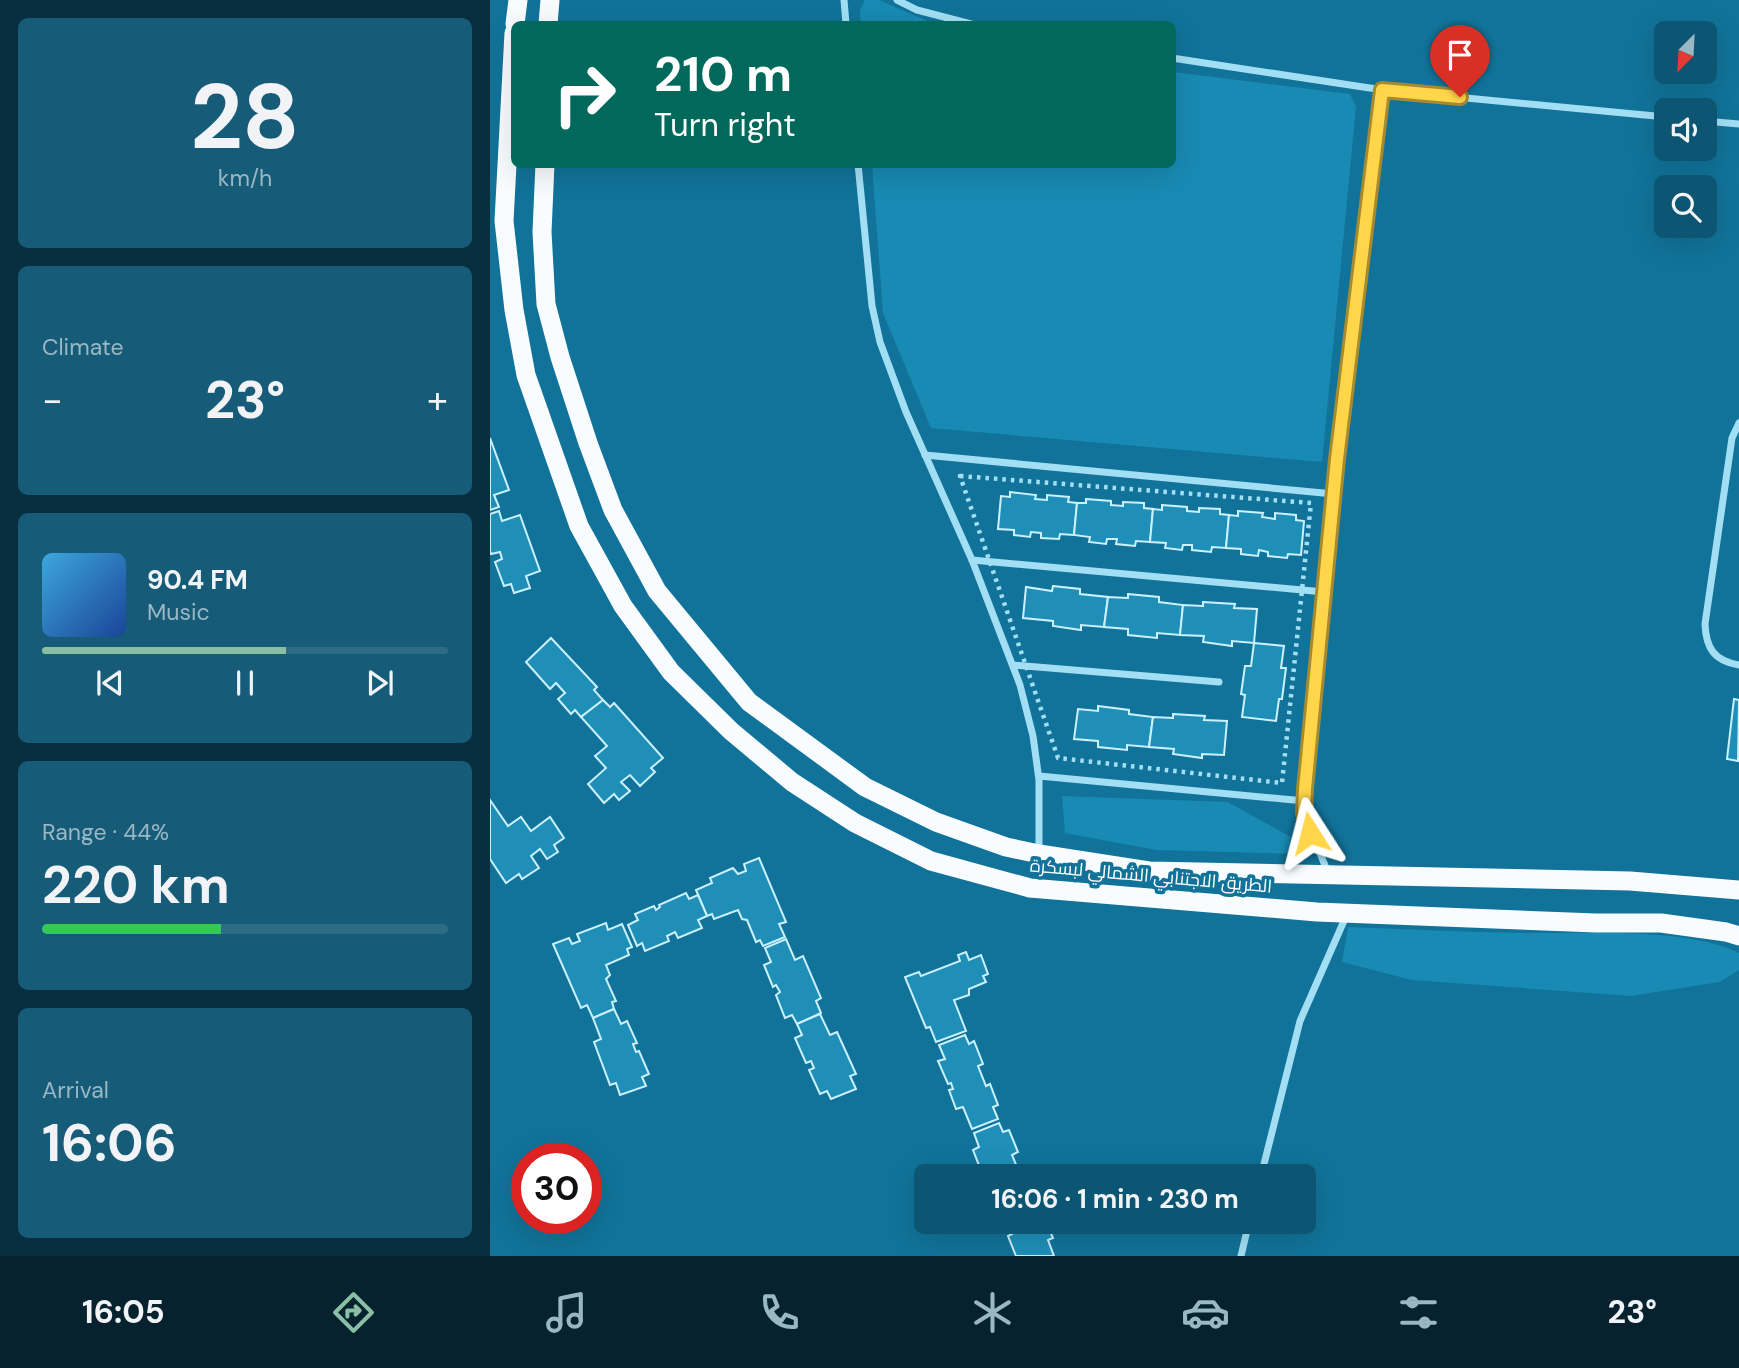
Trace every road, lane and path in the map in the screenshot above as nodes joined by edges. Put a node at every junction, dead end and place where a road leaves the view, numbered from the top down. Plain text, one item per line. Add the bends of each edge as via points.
1 (518, 0) edge
2 (550, 0) edge
3 (844, 0) edge
4 (897, 0) edge
5 (515, 21) edge
6 (548, 21) edge
7 (846, 21) edge
8 (959, 21) edge
9 (1176, 59) edge
10 (511, 89) edge
11 (1382, 90) junction
12 (1654, 116) edge
13 (1717, 122) edge
14 (1739, 124) edge
15 (545, 168) edge
16 (858, 168) edge
17 (1739, 423) edge
18 (925, 455) junction
19 (1334, 494) junction
20 (972, 560) junction
21 (990, 562) junction
22 (1302, 590) junction
23 (1324, 592) junction
24 (1013, 665) junction
25 (1739, 665) edge
26 (1026, 666) junction
27 (1219, 682) dead end
28 (1039, 776) junction
29 (1305, 801) junction
30 (1039, 854) junction
31 (1330, 877) junction
32 (1739, 890) edge
33 (1347, 913) junction
34 (1739, 936) edge
35 (1264, 1164) edge
36 (1246, 1234) edge
37 (1241, 1256) edge

1 - 5 highway
2 - 6 highway
3 - 7 street
4 - 8 street
9 - 11 street
10 - 33 highway, الطريق الاجتنابي الشمالي لبسكرة via 504,221 526,375 579,526 623,606 671,672 792,782 855,823 931,861 1030,888
11 - 12 street
11 - 19 street
13 - 14 street
15 - 30 highway, الطريق الاجتنابي الشمالي لبسكرة via 546,304 613,510 657,591 749,702 865,787 936,822
16 - 18 street via 872,306 880,342
17 - 25 street via 1732,438 1704,624 1705,641 1715,655
18 - 19 street
18 - 20 street
19 - 23 street
20 - 21 street
20 - 24 street
21 - 22 street
21 - 22 path via 960,476 1311,503
21 - 26 path
22 - 23 street
22 - 26 path via 1282,783 1058,758
23 - 29 street
24 - 26 street
24 - 28 street
26 - 27 street
28 - 29 street
28 - 30 street
29 - 31 street via 1310,833
30 - 31 highway, الطريق الاجتنابي الشمالي لبسكرة via 1149,871
31 - 32 highway, الطريق الاجتنابي الشمالي لبسكرة via 1630,881
33 - 34 highway, الطريق الاجتنابي الشمالي لبسكرة via 1661,923
33 - 35 street via 1300,1021
36 - 37 street

